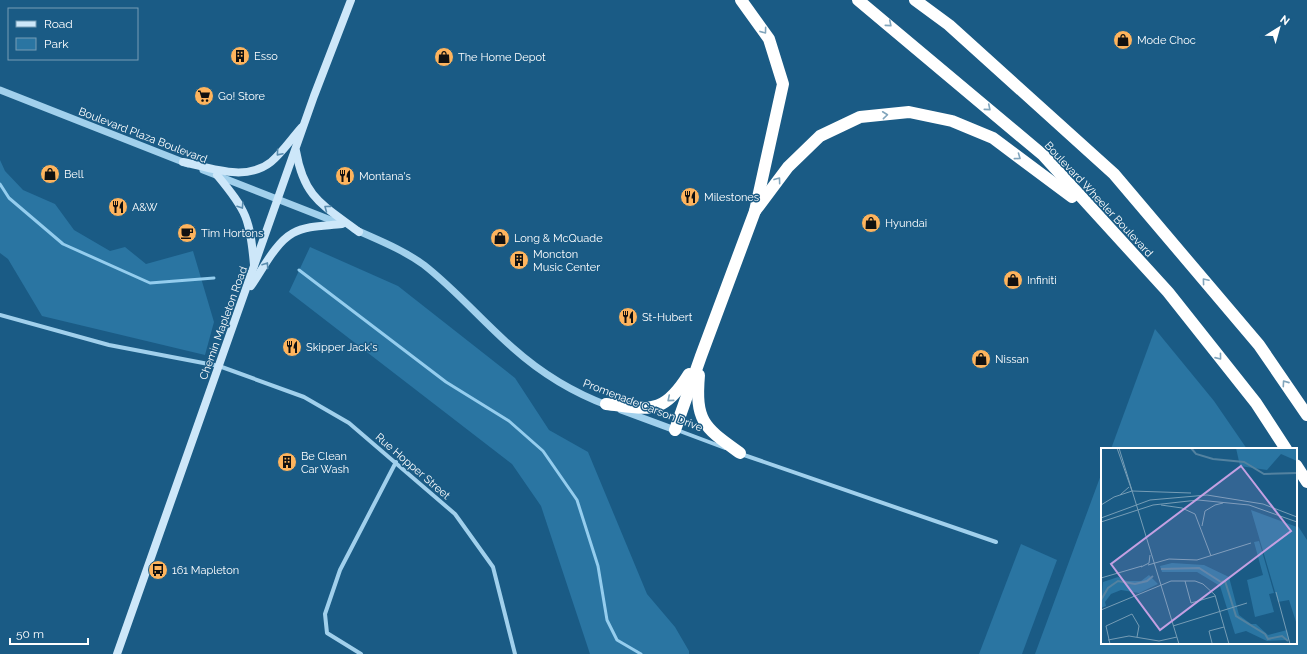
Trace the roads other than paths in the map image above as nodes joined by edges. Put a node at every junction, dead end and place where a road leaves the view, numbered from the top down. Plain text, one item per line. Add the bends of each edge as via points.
1 (351, 0) edge
2 (741, 0) edge
3 (858, 0) edge
4 (915, 0) edge
5 (930, 0) edge
6 (0, 90) edge
7 (305, 124) junction
8 (296, 150) junction
9 (183, 162) junction
10 (1114, 174) junction
11 (217, 175) junction
12 (279, 199) junction
13 (755, 211) junction
14 (342, 224) junction
15 (359, 232) junction
16 (254, 268) junction
17 (244, 297) junction
18 (0, 315) edge
19 (1201, 335) junction
20 (701, 356) junction
21 (219, 366) junction
22 (606, 404) junction
23 (1307, 415) edge
24 (675, 430) junction
25 (1285, 448) edge
26 (740, 453) junction
27 (396, 462) junction
28 (1297, 467) edge
29 (1307, 482) edge
30 (996, 542) dead end
31 (117, 654) edge
32 (361, 654) edge
33 (515, 654) edge

1 - 7 main road, Chemin Mapleton Road
2 -> 13 highway via 770,39 783,84
3 -> 19 highway, Boulevard Wheeler Boulevard via 1043,155 1168,292
4 - 10 highway, Boulevard Wheeler Boulevard via 950,25
5 - 10 highway via 1081,134
6 - 9 street, Boulevard Plaza Boulevard
7 - 8 main road, Chemin Mapleton Road
7 -> 9 main road via 272,161 260,169 227,172
8 - 12 main road, Chemin Mapleton Road
15 -> 8 main road via 308,191 300,172
9 - 11 street, Boulevard Plaza Boulevard
23 -> 10 highway, Boulevard Wheeler Boulevard via 1259,346
11 - 12 street, Boulevard Plaza Boulevard
11 -> 16 main road via 234,195 248,220
12 - 14 street, Promenade Carson Drive
12 - 16 main road, Chemin Mapleton Road
13 -> 19 highway via 788,167 820,136 860,118 909,112 952,121 992,138 1068,193
13 - 20 highway
14 - 15 street, Promenade Carson Drive
17 -> 14 main road via 281,243 293,233 308,228
15 - 22 street, Promenade Carson Drive via 399,249 424,266 538,369 572,389
16 - 17 main road, Chemin Mapleton Road
17 - 21 main road, Chemin Mapleton Road
18 - 21 street, Rue Hopper Street via 109,345
19 -> 25 highway, Boulevard Wheeler Boulevard via 1256,403
20 -> 22 highway via 679,391 669,401 656,408
20 - 24 highway
20 - 26 highway via 697,397 703,422 712,433
21 - 27 street, Rue Hopper Street via 304,397 349,423
21 - 31 main road, Chemin Mapleton Road
22 - 24 street, Promenade Carson Drive
24 - 26 street, Promenade Carson Drive
26 - 30 street, Promenade Carson Drive
27 - 32 street via 340,570 326,614 327,633
27 - 33 street, Rue Hopper Street via 455,514 493,567
28 - 29 highway

